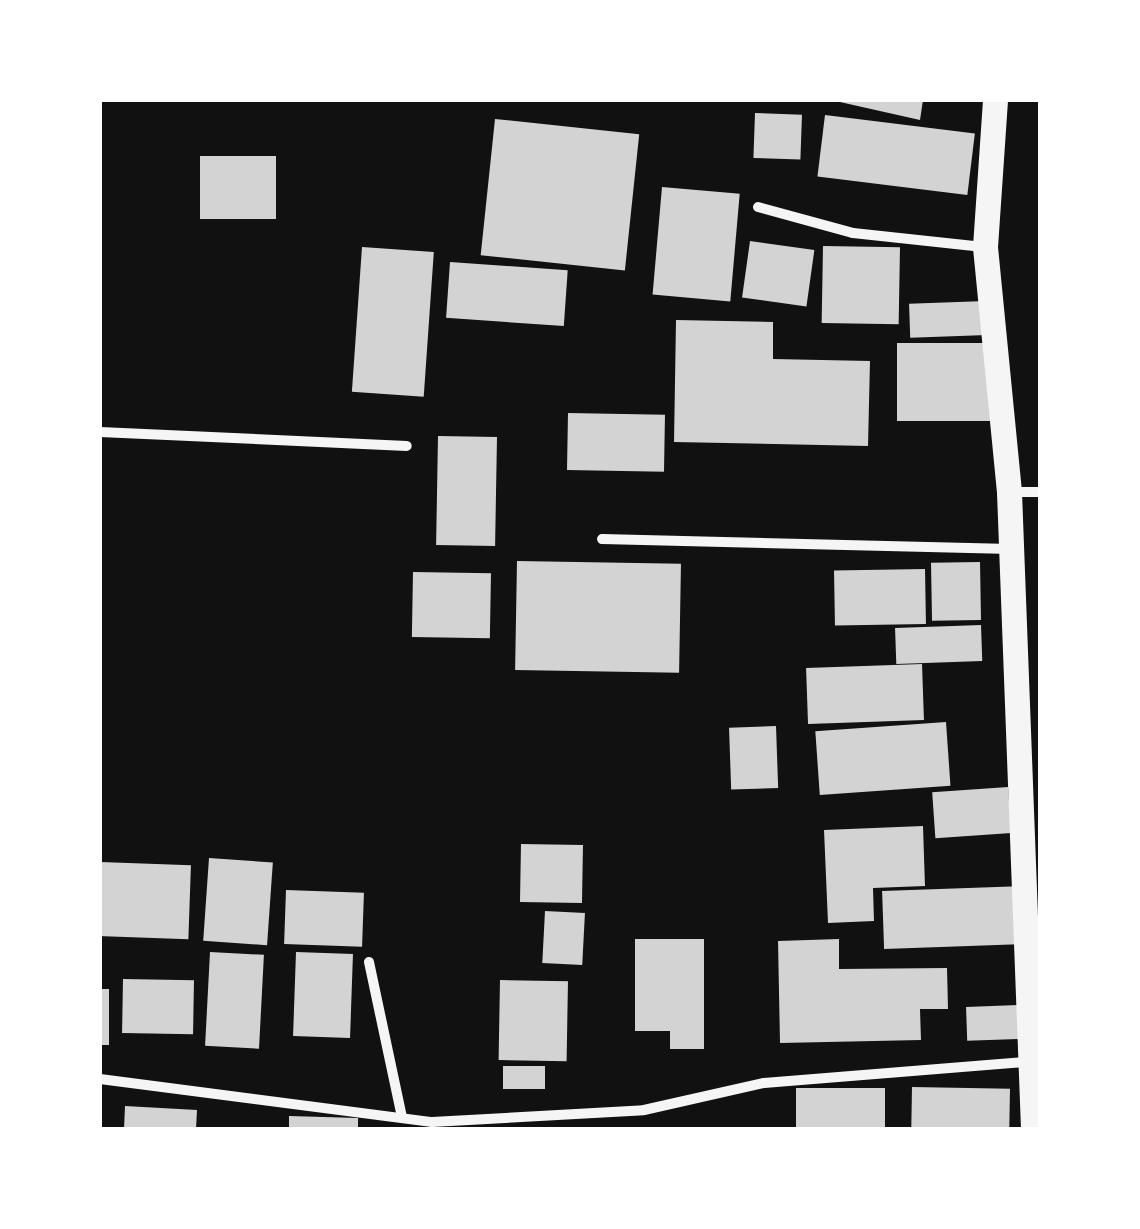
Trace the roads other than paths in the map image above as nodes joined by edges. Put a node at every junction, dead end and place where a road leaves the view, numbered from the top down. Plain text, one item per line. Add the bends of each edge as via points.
1 (995, 100) edge
2 (758, 207) dead end
3 (985, 248) junction
4 (100, 432) edge
5 (406, 446) dead end
6 (1009, 492) junction
7 (1040, 492) edge
8 (602, 538) dead end
9 (1012, 549) junction
10 (369, 962) dead end
11 (1036, 1022) edge
12 (1034, 1061) junction
13 (100, 1079) edge
14 (402, 1117) junction
15 (1033, 1129) edge

1 - 3 main road
2 - 3 street via 854,233
3 - 6 main road
4 - 5 street
6 - 7 street
6 - 9 main road
8 - 9 street
9 - 11 main road
10 - 14 street
11 - 12 main road
12 - 14 street via 764,1083 644,1110
12 - 15 main road
13 - 14 street

